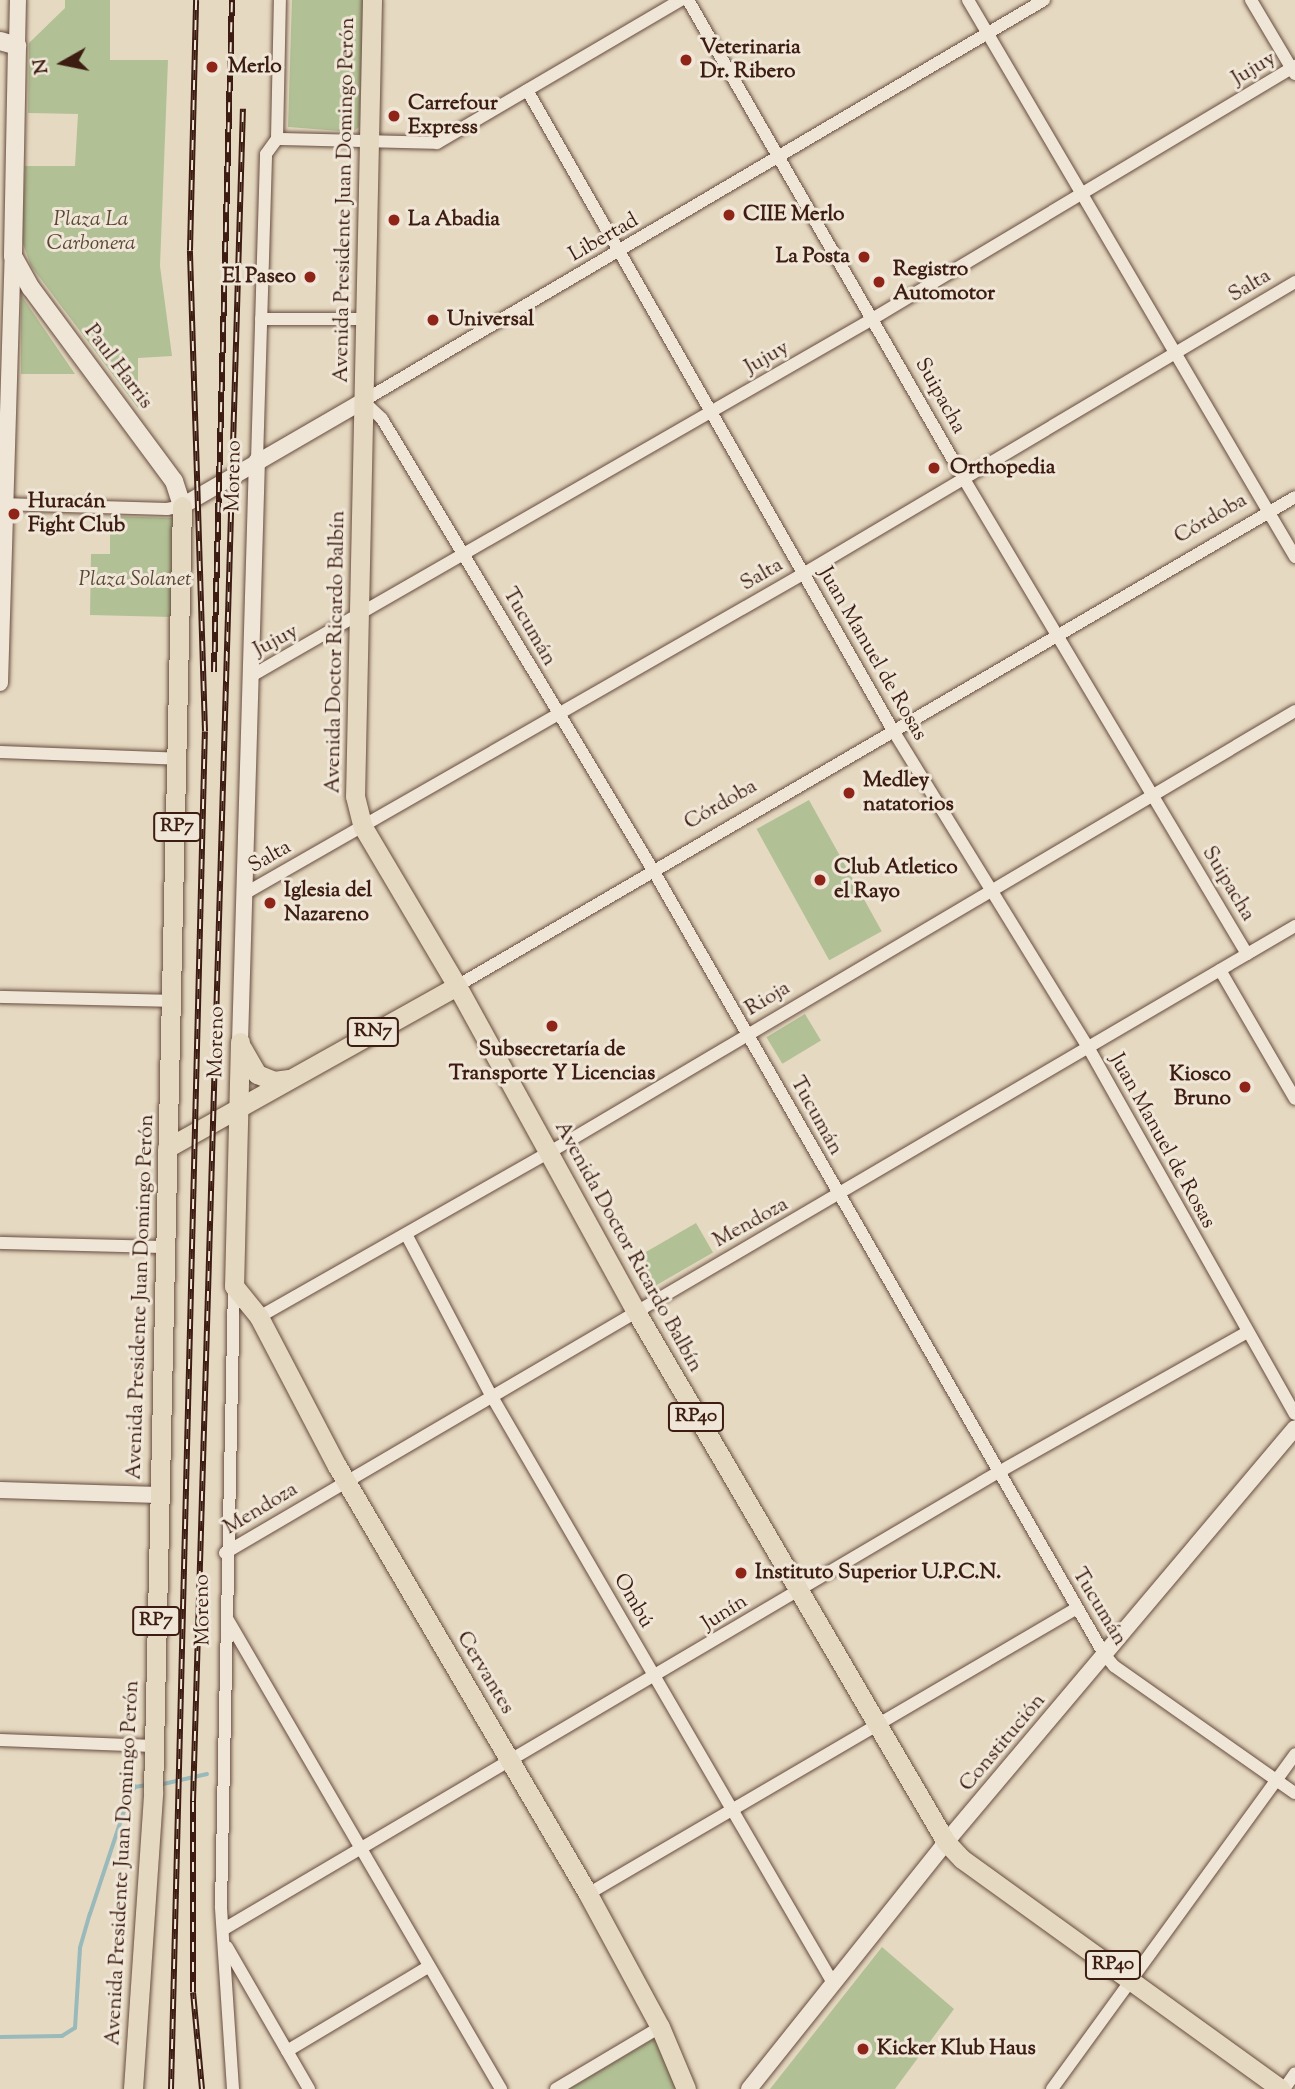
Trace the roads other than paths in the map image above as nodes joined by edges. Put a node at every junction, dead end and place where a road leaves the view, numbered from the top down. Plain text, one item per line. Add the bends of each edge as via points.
1 (18, 0) edge
2 (280, 0) edge
3 (372, 0) edge
4 (681, 0) edge
5 (688, 0) edge
6 (968, 0) edge
7 (1044, 0) edge
8 (1251, 0) edge
9 (988, 33) junction
10 (9, 44) edge
11 (1294, 70) edge
12 (527, 90) junction
13 (277, 139) junction
14 (369, 141) junction
15 (779, 159) junction
16 (1082, 193) junction
17 (620, 253) junction
18 (7, 256) edge
19 (1295, 282) edge
20 (874, 318) junction
21 (261, 319) junction
22 (364, 319) junction
23 (1176, 352) junction
24 (363, 401) junction
25 (713, 412) junction
26 (257, 460) junction
27 (964, 479) junction
28 (1295, 496) edge
29 (3, 504) edge
30 (182, 506) junction
31 (1269, 512) junction
32 (465, 555) junction
33 (1295, 557) edge
34 (803, 574) junction
35 (358, 618) junction
36 (1058, 634) junction
37 (253, 675) junction
38 (0, 683) edge
39 (1295, 711) edge
40 (558, 713) junction
41 (894, 732) junction
42 (0, 752) edge
43 (178, 759) junction
44 (1152, 794) junction
45 (363, 827) junction
46 (653, 870) junction
47 (991, 887) junction
48 (244, 894) junction
49 (1295, 926) edge
50 (1247, 954) junction
51 (1220, 970) junction
52 (457, 986) junction
53 (0, 997) edge
54 (172, 1001) junction
55 (747, 1033) junction
56 (240, 1042) junction
57 (1088, 1047) junction
58 (290, 1079) junction
59 (1295, 1099) edge
60 (239, 1108) junction
61 (167, 1148) junction
62 (550, 1152) junction
63 (839, 1196) junction
64 (406, 1234) junction
65 (0, 1243) edge
66 (166, 1247) junction
67 (234, 1286) junction
68 (635, 1310) junction
69 (259, 1317) junction
70 (1247, 1332) junction
71 (491, 1395) junction
72 (1295, 1414) edge
73 (1295, 1428) edge
74 (997, 1473) junction
75 (345, 1481) junction
76 (0, 1490) edge
77 (158, 1495) junction
78 (225, 1553) junction
79 (797, 1591) junction
80 (1077, 1608) junction
81 (228, 1620) junction
82 (1104, 1654) junction
83 (655, 1678) junction
84 (877, 1728) junction
85 (0, 1740) edge
86 (154, 1746) junction
87 (1295, 1754) edge
88 (511, 1761) junction
89 (1276, 1780) junction
90 (1295, 1793) edge
91 (733, 1812) junction
92 (946, 1842) junction
93 (361, 1849) junction
94 (588, 1894) junction
95 (224, 1929) junction
96 (227, 1946) junction
97 (428, 1967) junction
98 (1133, 1980) junction
99 (833, 1983) junction
100 (660, 2027) junction
101 (287, 2051) junction
102 (676, 2065) junction
103 (1295, 2073) edge
104 (133, 2089) edge
105 (233, 2089) edge
106 (309, 2089) edge
107 (501, 2089) edge
108 (556, 2089) edge
109 (686, 2089) edge
110 (698, 2089) edge
111 (749, 2089) edge
112 (1052, 2089) edge
113 (1282, 2089) edge

1 - 10 street
2 - 13 street, Moreno
3 - 14 main road, Avenida Presidente Juan Domingo Perón
4 - 12 street
5 - 15 street, Suipacha
6 - 9 street
7 - 9 street, Libertad
8 - 11 street
9 - 15 street, Libertad
9 - 16 street
10 - 18 main road
11 - 16 street, Jujuy
12 - 14 street via 437,144
12 - 17 street, Juan Manuel de Rosas
13 - 14 street
13 - 21 street, Moreno via 267,154
14 - 22 main road, Avenida Presidente Juan Domingo Perón
15 - 17 street, Libertad
15 - 20 street, Suipacha
16 - 20 street, Jujuy
16 - 23 street
17 - 24 street, Libertad
17 - 25 street, Juan Manuel de Rosas
18 - 29 street
18 - 30 main road, Paul Harris via 174,481
19 - 23 street, Salta
20 - 25 street, Jujuy
20 - 27 street, Suipacha
21 - 22 street
21 - 26 street, Moreno
22 - 24 main road, Avenida Presidente Juan Domingo Perón
23 - 27 street, Salta
23 - 31 street
24 - 26 street, Libertad
24 - 32 street, Tucumán via 382,419
24 - 35 main road, Avenida Doctor Ricardo Balbín
25 - 32 street, Jujuy
25 - 34 street, Juan Manuel de Rosas
26 - 30 street, Libertad
26 - 37 street, Moreno
27 - 34 street, Salta
27 - 36 street, Suipacha
28 - 31 street, Córdoba
29 - 30 street
29 - 38 street
30 - 43 main road, Avenida Presidente Juan Domingo Perón / RP7
31 - 33 street
31 - 36 street, Córdoba
32 - 35 street, Jujuy
32 - 40 street, Tucumán
34 - 40 street, Salta
34 - 41 street, Juan Manuel de Rosas
35 - 37 street, Jujuy
35 - 45 main road, Avenida Doctor Ricardo Balbín via 355,796
36 - 41 street, Córdoba
36 - 44 street, Suipacha
37 - 48 street, Moreno
39 - 44 street, Rioja
40 - 45 street, Salta
40 - 46 street, Tucumán
41 - 46 street, Córdoba
41 - 47 street, Juan Manuel de Rosas
42 - 43 street
43 - 54 main road, Avenida Presidente Juan Domingo Perón / RP7
44 - 47 street, Rioja
44 - 50 street, Suipacha
45 - 48 street, Salta
45 - 52 main road, Avenida Doctor Ricardo Balbín
46 - 52 street, Córdoba
46 - 55 street, Tucumán
47 - 55 street, Rioja
47 - 57 street, Juan Manuel de Rosas
48 - 56 street, Moreno
49 - 50 street, Mendoza
50 - 51 street, Mendoza
51 - 57 street, Mendoza
51 - 59 street
52 - 58 main road, Córdoba / RN7
52 - 62 main road, Avenida Doctor Ricardo Balbín / RP40
53 - 54 street
54 - 61 main road, Avenida Presidente Juan Domingo Perón / RP7
55 - 62 street, Rioja
55 - 63 street, Tucumán
56 - 58 main road via 257,1074 274,1081
56 - 60 main road, Moreno
57 - 63 street, Mendoza
57 - 70 street, Juan Manuel de Rosas
58 - 60 main road, Córdoba / RN7
60 - 61 main road, Córdoba / RN7
60 - 67 main road, Moreno
61 - 66 main road, Avenida Presidente Juan Domingo Perón / RP7
62 - 64 street, Rioja
62 - 68 main road, Avenida Doctor Ricardo Balbín / RP40
63 - 68 street, Mendoza
63 - 74 street, Tucumán
64 - 69 street, Rioja
64 - 71 street, Ombú
65 - 66 street
66 - 77 main road, Avenida Presidente Juan Domingo Perón / RP7
67 - 69 main road, Cervantes
67 - 78 street, Moreno
68 - 71 street, Mendoza
68 - 79 main road, Avenida Doctor Ricardo Balbín / RP40
69 - 75 main road, Cervantes
70 - 72 street, Juan Manuel de Rosas
70 - 74 street, Junín
71 - 75 street, Mendoza
71 - 83 street, Ombú
73 - 82 street, Constitución
74 - 79 street, Junín
74 - 80 street, Tucumán
75 - 78 street, Mendoza
75 - 88 main road, Cervantes
76 - 77 street
77 - 86 main road, Avenida Presidente Juan Domingo Perón / RP7
78 - 81 street, Moreno
79 - 83 street, Junín
79 - 84 main road, Avenida Doctor Ricardo Balbín / RP40
80 - 82 street, Tucumán
80 - 84 street
81 - 93 street
81 - 95 street, Moreno
82 - 89 street, Tucumán via 1114,1666
82 - 92 street, Constitución
83 - 88 street, Junín
83 - 91 street, Ombú
84 - 91 street
84 - 92 main road, Avenida Doctor Ricardo Balbín / RP40
85 - 86 street
86 - 104 main road, Avenida Presidente Juan Domingo Perón / RP7
87 - 89 street
88 - 93 street, Junín
88 - 94 main road, Cervantes
89 - 90 street, Tucumán
89 - 98 street
91 - 94 street
91 - 99 street, Ombú
92 - 98 main road, Avenida Doctor Ricardo Balbín / RP40 via 962,1859
92 - 99 street, Constitución
93 - 95 street, Junín
93 - 97 street
94 - 100 main road, Cervantes
95 - 96 street, Moreno
96 - 101 street
96 - 105 street, Moreno
97 - 101 street
97 - 107 street
98 - 112 street
98 - 113 main road, Avenida Doctor Ricardo Balbín / RP40
99 - 111 street, Constitución
100 - 102 main road, Cervantes
100 - 108 street
101 - 106 street
102 - 109 main road, Cervantes
102 - 110 main road
103 - 113 street

